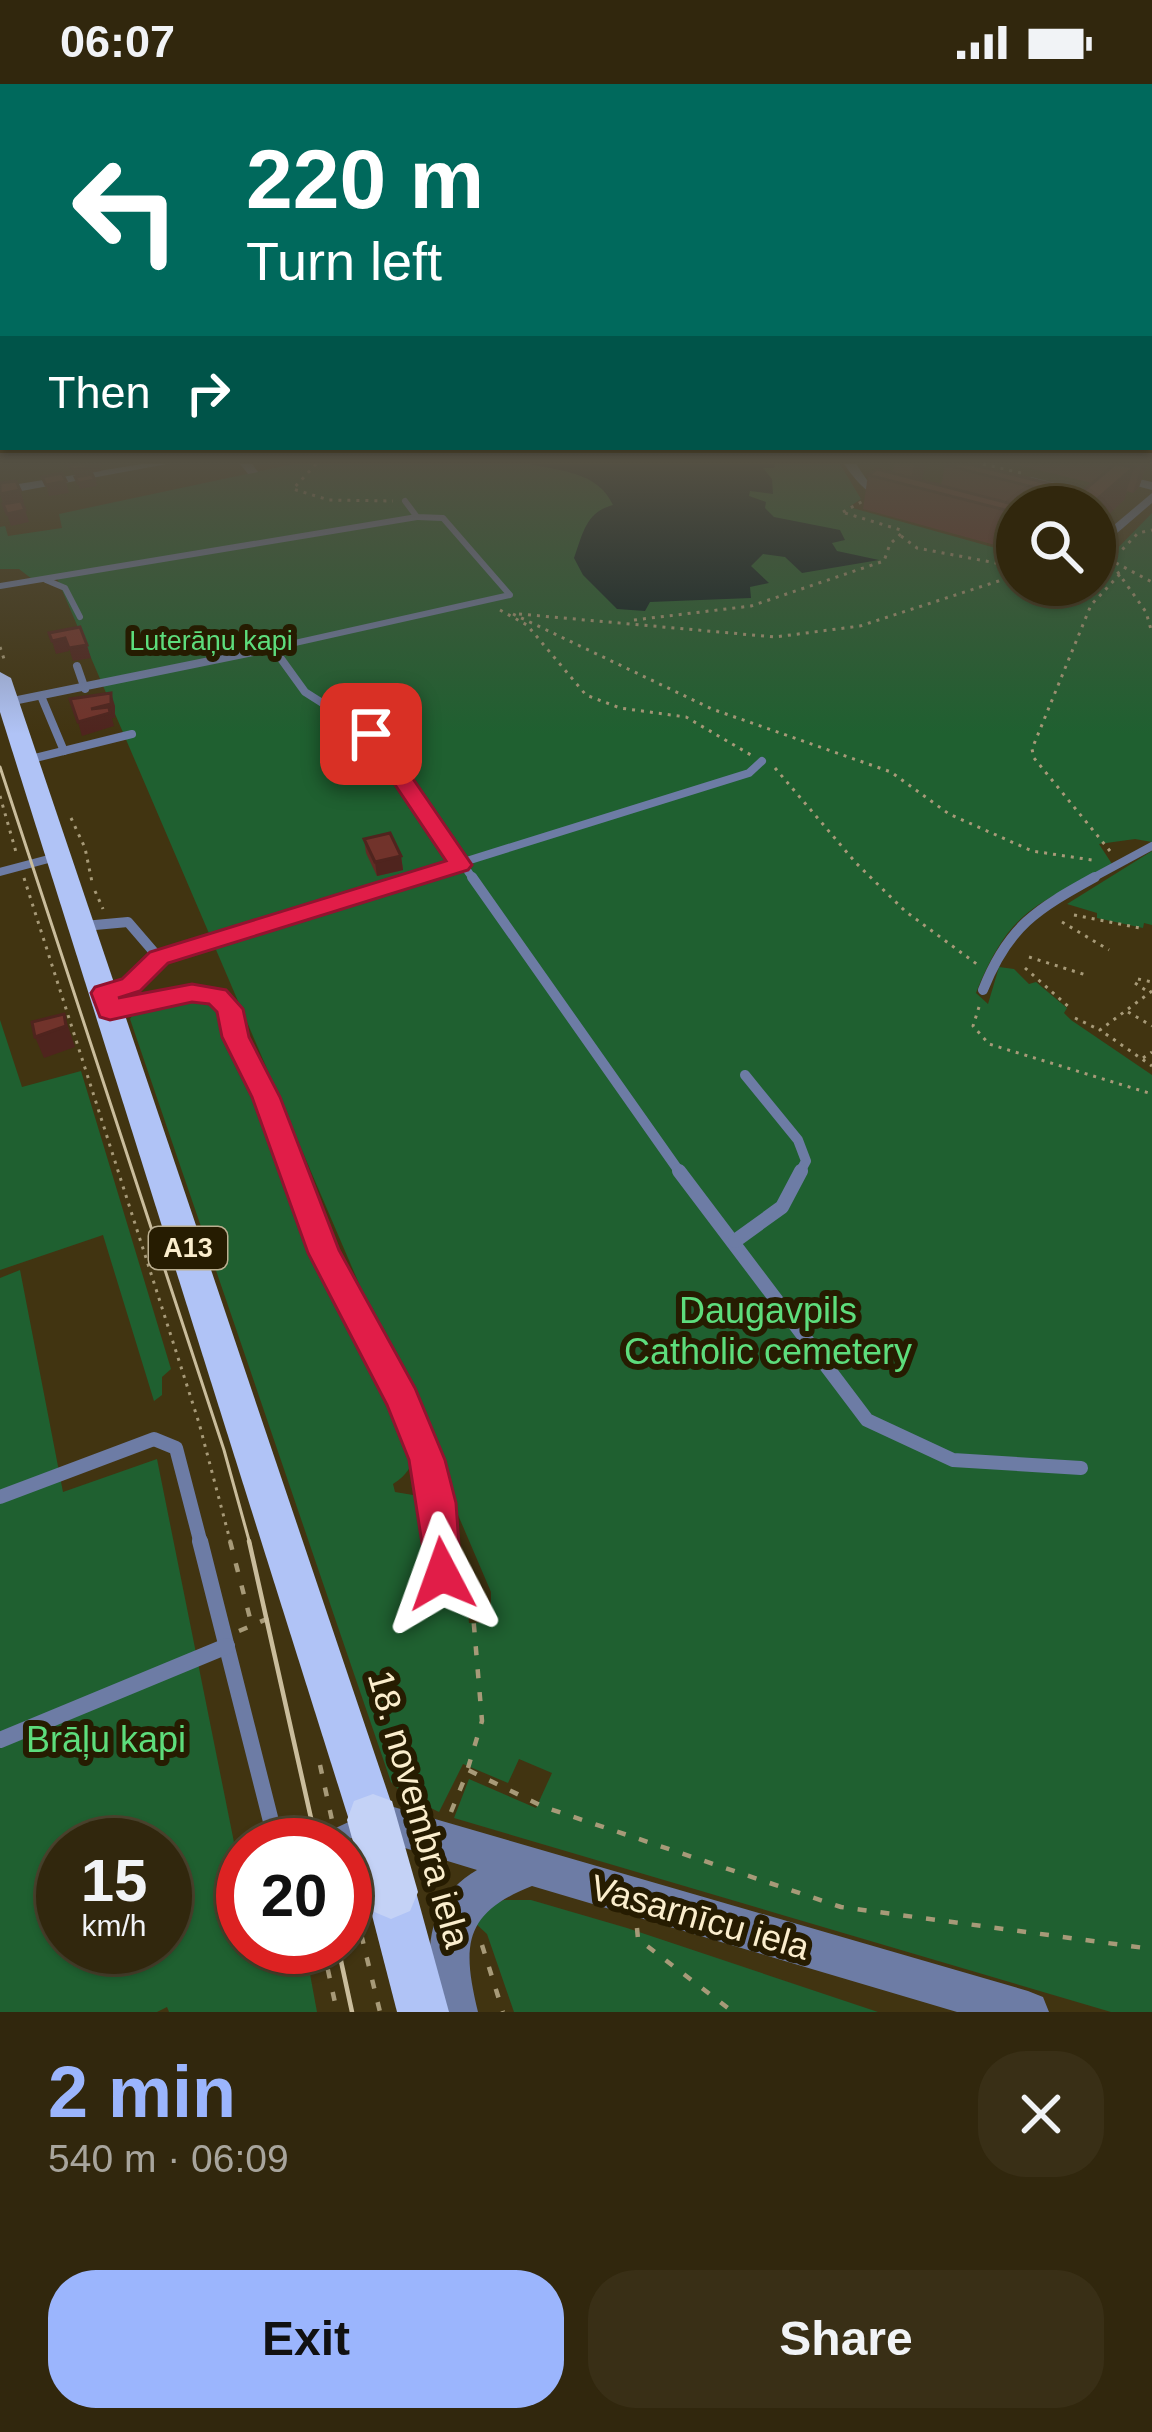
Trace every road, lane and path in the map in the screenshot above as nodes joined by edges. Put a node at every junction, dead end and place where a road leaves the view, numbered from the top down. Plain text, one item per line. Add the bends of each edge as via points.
1 (194, 554) edge
2 (474, 554) edge
3 (888, 554) edge
4 (948, 554) edge
5 (996, 563) edge
6 (1116, 563) edge
7 (1116, 566) edge
8 (1121, 573) junction
9 (1116, 577) edge
10 (43, 579) junction
11 (996, 582) edge
12 (1152, 582) edge
13 (0, 586) edge
14 (1094, 606) edge
15 (80, 616) dead end
16 (632, 621) junction
17 (1152, 633) edge
18 (263, 648) junction
19 (77, 666) dead end
20 (85, 689) junction
21 (16, 692) edge
22 (132, 734) dead end
23 (64, 751) junction
24 (27, 760) junction
25 (762, 761) dead end
26 (0, 796) edge
27 (1152, 846) edge
28 (59, 856) junction
29 (1121, 864) junction
30 (460, 865) junction
31 (20, 867) junction
32 (0, 872) edge
33 (44, 902) dead end
34 (33, 905) junction
35 (1075, 915) dead end
36 (1062, 922) dead end
37 (82, 926) junction
38 (1140, 928) dead end
39 (1109, 950) dead end
40 (1030, 957) dead end
41 (159, 958) junction
42 (1025, 968) dead end
43 (1086, 975) dead end
44 (1152, 982) edge
45 (983, 990) joint
46 (1150, 995) edge
47 (107, 1002) junction
48 (1069, 1007) dead end
49 (1126, 1011) junction
50 (1076, 1018) dead end
51 (1152, 1026) edge
52 (1100, 1030) junction
53 (1152, 1052) edge
54 (1141, 1059) junction
55 (1152, 1066) edge
56 (745, 1075) dead end
57 (1152, 1094) edge
58 (736, 1241) junction
59 (1081, 1468) dead end
60 (0, 1497) edge
61 (475, 1595) joint
62 (282, 1613) dead end
63 (227, 1646) junction
64 (0, 1740) edge
65 (468, 1770) junction
66 (270, 1818) edge
67 (448, 1819) dead end
68 (373, 1820) junction
69 (372, 1832) edge
70 (530, 1868) junction
71 (372, 1890) edge
72 (635, 1898) junction
73 (372, 1924) edge
74 (479, 1940) dead end
75 (1152, 1949) edge
76 (329, 1974) edge
77 (338, 2012) edge
78 (380, 2012) edge
79 (423, 2012) edge
80 (457, 2012) edge
81 (503, 2012) edge
82 (733, 2012) edge
83 (1028, 2012) edge

1 - 10 lane
2 - 18 lane via 510,595
3 - 16 path via 854,575 751,606
4 - 5 path
6 - 12 path
7 - 8 path
8 - 9 path
8 - 17 path
10 - 13 lane
10 - 15 lane via 65,588
11 - 16 path via 860,626 775,637
14 - 29 path via 1032,749
16 - 29 path via 513,614 712,709 891,772 949,814 1032,851
18 - 20 lane
18 - 30 lane via 279,656 303,692 371,734
19 - 20 lane
20 - 21 lane
21 - 23 lane
21 - 24 main road, 18. novembra iela / A13
22 - 23 lane
23 - 24 lane
24 - 28 main road, 18. novembra iela / A13
25 - 30 lane via 749,772
26 - 31 path
27 - 29 lane
28 - 31 lane
28 - 37 main road, 18. novembra iela / A13
29 - 45 lane via 1021,922
30 - 41 lane
30 - 58 lane
31 - 32 lane
31 - 34 path
33 - 34 path
34 - 62 path via 200,1423 252,1626
35 - 38 path
36 - 39 path
37 - 41 lane via 128,922
37 - 47 main road, 18. novembra iela / A13
40 - 43 path
41 - 47 lane
42 - 48 path
44 - 46 path via 1137,981
45 - 57 path via 974,1026 988,1044
46 - 49 path
47 - 61 lane via 192,993 217,997 230,1009 324,1253 427,1460 442,1574
47 - 68 main road, 18. novembra iela / A13
49 - 51 path
49 - 52 path
50 - 52 path
52 - 54 path
53 - 54 path
54 - 55 path
56 - 58 lane via 806,1160 782,1207
58 - 59 lane via 867,1420 953,1460
60 - 63 lane via 154,1439 176,1448
61 - 65 path via 470,1651 482,1722
63 - 64 lane
63 - 66 lane
65 - 67 path
65 - 75 path via 544,1808 842,1907
68 - 69 highway, 18. novembra iela / A13
68 - 70 street, Vasarnīcu iela
70 - 72 street, Vasarnīcu iela
70 - 80 street via 491,1880 454,1916 447,1976
71 - 79 main road, 18. novembra iela / A13
72 - 82 path via 638,1939
72 - 83 street, Vasarnīcu iela
73 - 78 path
74 - 81 path
76 - 77 path

